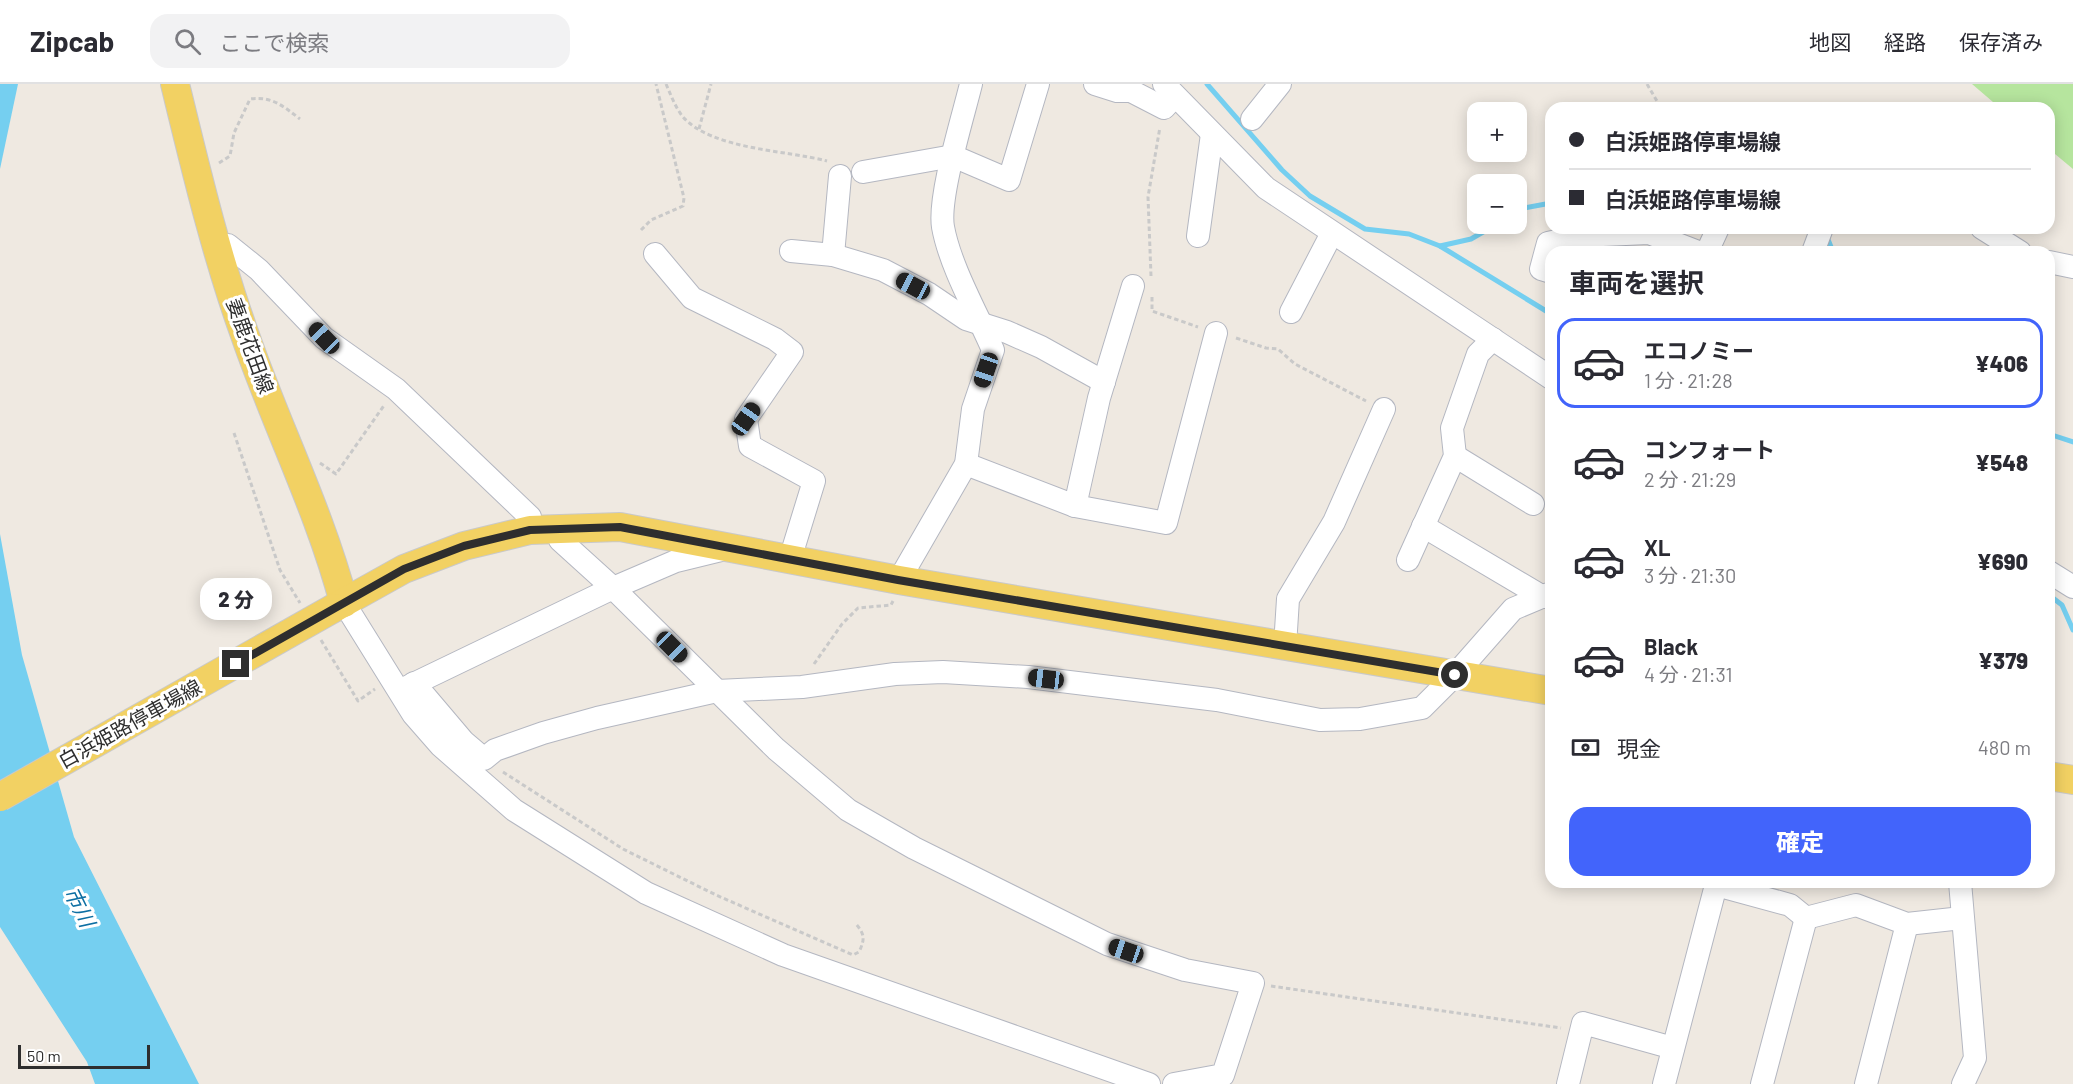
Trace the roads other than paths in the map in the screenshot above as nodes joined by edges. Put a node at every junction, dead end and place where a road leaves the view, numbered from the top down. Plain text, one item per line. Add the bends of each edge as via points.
1 (175, 84) edge
2 (971, 84) edge
3 (1038, 84) edge
4 (1095, 84) edge
5 (1280, 84) edge
6 (1167, 96) edge
7 (1252, 119) dead end
8 (1212, 134) junction
9 (953, 156) junction
10 (863, 172) road end
11 (840, 176) dead end
12 (1332, 232) junction
13 (1614, 234) edge
14 (1654, 234) edge
15 (1992, 234) edge
16 (1198, 236) dead end
17 (215, 246) junction
18 (1547, 246) edge
19 (1683, 246) edge
20 (2010, 246) edge
21 (791, 251) dead end
22 (655, 254) dead end
23 (1545, 254) edge
24 (833, 255) junction
25 (2055, 263) edge
26 (2073, 267) edge
27 (1545, 270) edge
28 (1145, 284) road end
29 (1291, 312) dead end
30 (982, 324) junction
31 (1216, 333) road end
32 (1493, 339) junction
33 (1545, 374) edge
34 (1104, 382) junction
35 (1384, 409) road end
36 (1455, 456) junction
37 (966, 464) junction
38 (1533, 504) dead end
39 (1075, 506) junction
40 (530, 517) dead end
41 (1423, 526) junction
42 (560, 540) dead end
43 (732, 548) junction
44 (790, 559) junction
45 (1408, 560) dead end
46 (2055, 576) edge
47 (898, 580) junction
48 (2073, 587) edge
49 (613, 588) junction
50 (1545, 594) edge
51 (1545, 596) edge
52 (339, 606) junction
53 (1286, 646) junction
54 (1455, 675) junction
55 (401, 684) junction
56 (1545, 690) edge
57 (717, 691) junction
58 (2055, 777) edge
59 (2073, 780) edge
60 (0, 798) edge
61 (1715, 888) edge
62 (1728, 888) edge
63 (1960, 888) edge
64 (1806, 918) junction
65 (1962, 918) junction
66 (1907, 924) junction
67 (1673, 1048) junction
68 (1149, 1084) edge
69 (1174, 1084) edge
70 (1568, 1084) edge
71 (1664, 1084) edge
72 (1762, 1084) edge
73 (1866, 1084) edge
74 (1963, 1084) edge

1 - 17 main road, 妻鹿花田線
2 - 9 street
3 - 9 street via 1009,180
4 - 6 street via 1117,91
5 - 7 street
6 - 8 street
8 - 12 street via 1266,189
8 - 16 street
9 - 10 street
9 - 30 street via 942,226 953,262
11 - 24 street
12 - 29 street
12 - 32 street
13 - 18 street via 1578,236
14 - 19 street
15 - 20 street
17 - 40 street via 228,245 259,270 324,338 396,389
17 - 52 main road, 妻鹿花田線 via 246,339 332,560
21 - 24 street
22 - 44 street via 692,298 775,339 792,352 746,419 750,446 814,481
23 - 27 street via 1541,269
24 - 30 street via 882,270 966,319
25 - 26 street
28 - 34 street via 1115,344
30 - 34 street via 1041,347
30 - 37 street via 993,350 973,409
31 - 39 street via 1166,523
32 - 33 street
32 - 36 street via 1478,354 1452,428
34 - 39 street
35 - 53 street via 1334,522 1288,599
36 - 38 street
36 - 41 street
37 - 39 street
37 - 47 street
41 - 45 street
41 - 50 street
42 - 49 street
43 - 44 main road, 白浜姫路停車場線
43 - 49 street via 676,561
43 - 52 main road, 白浜姫路停車場線 via 620,527 530,530 464,546 404,569
44 - 47 main road, 白浜姫路停車場線
46 - 48 street
47 - 53 main road, 白浜姫路停車場線
49 - 55 street
49 - 57 street
51 - 54 street via 1513,609
52 - 55 street
52 - 60 main road, 白浜姫路停車場線, bridge
53 - 54 main road, 白浜姫路停車場線
54 - 56 main road, 白浜姫路停車場線
54 - 57 street via 1422,708 1350,720 1320,720 1217,700 1028,677 943,672 802,687
55 - 57 street via 484,759 495,750 543,733
55 - 68 street via 413,714 441,746 514,810 646,893 783,955
57 - 69 street via 848,810 914,848 1107,944 1185,970 1253,983 1223,1075
58 - 59 main road
61 - 67 street
62 - 64 street via 1790,904
63 - 65 street
64 - 66 street via 1856,905
64 - 72 street
65 - 66 street
65 - 74 street via 1975,1058
66 - 73 street
67 - 70 street via 1583,1023
67 - 71 street

